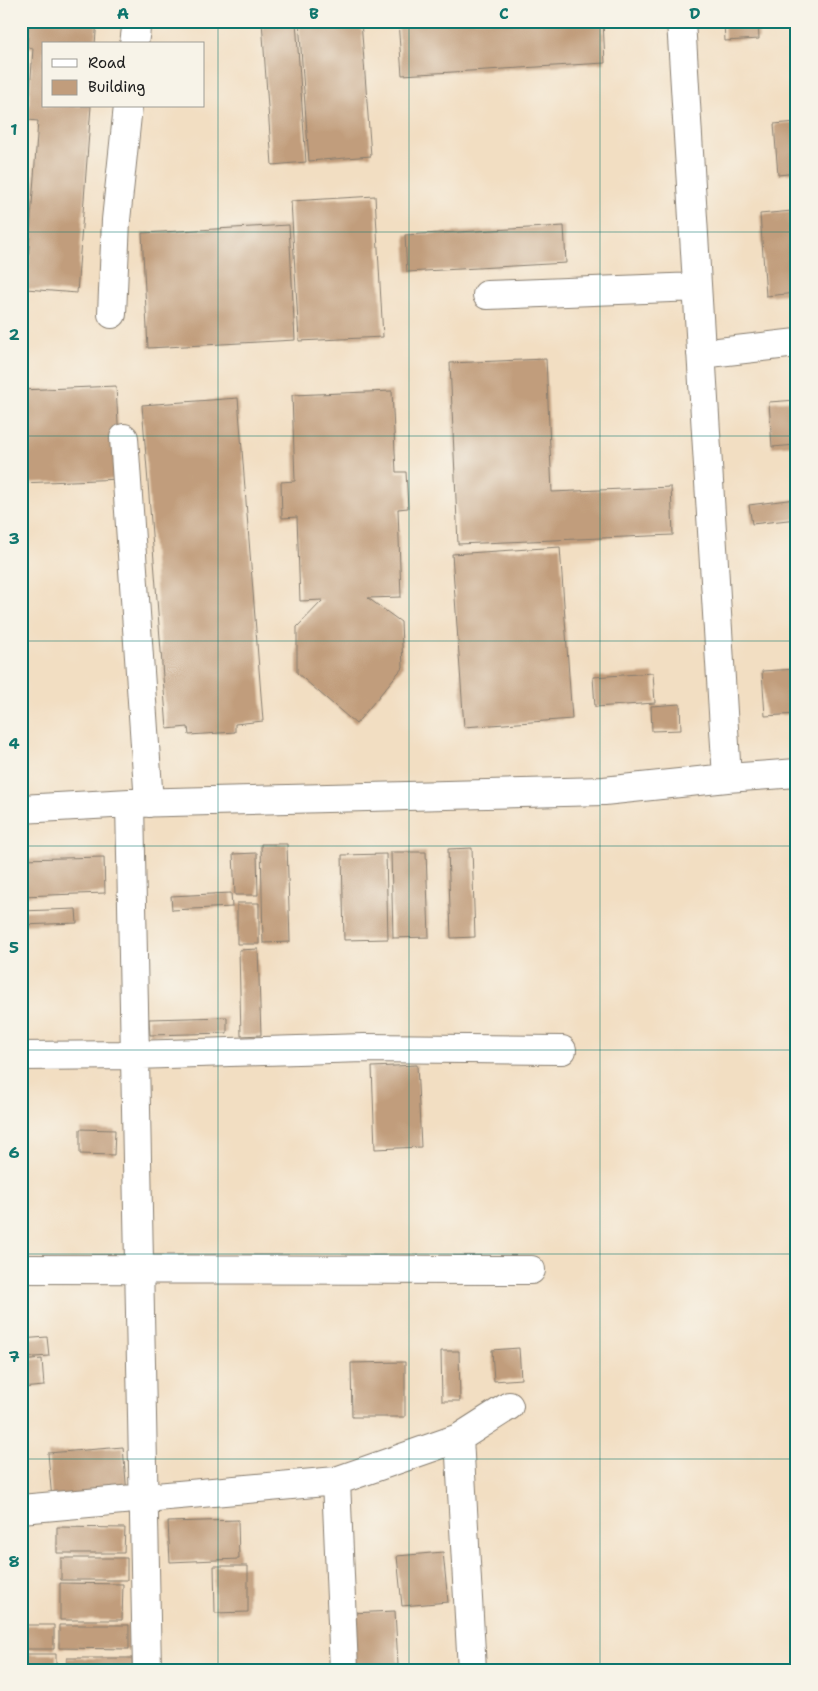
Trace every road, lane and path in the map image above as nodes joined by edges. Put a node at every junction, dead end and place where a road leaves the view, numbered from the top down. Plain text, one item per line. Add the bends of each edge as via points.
1 (137, 21) edge
2 (681, 21) edge
3 (134, 42) edge
4 (128, 108) edge
5 (697, 287) junction
6 (487, 295) dead end
7 (112, 314) dead end
8 (797, 343) edge
9 (701, 354) junction
10 (124, 438) dead end
11 (797, 773) edge
12 (727, 778) junction
13 (140, 803) junction
14 (21, 809) edge
15 (562, 1050) dead end
16 (135, 1055) junction
17 (21, 1056) edge
18 (21, 1268) edge
19 (139, 1268) junction
20 (530, 1270) dead end
21 (509, 1406) dead end
22 (459, 1438) junction
23 (336, 1481) junction
24 (143, 1498) junction
25 (21, 1509) edge
26 (147, 1670) edge
27 (344, 1670) edge
28 (472, 1670) edge

1 - 3 street
2 - 5 street
4 - 7 street via 116,220
5 - 6 street
5 - 9 street
8 - 9 street
9 - 12 street
10 - 13 street
11 - 12 street
12 - 13 street via 604,791
13 - 14 street
13 - 16 street
15 - 16 street via 364,1048
16 - 17 street
16 - 19 street
18 - 19 street
19 - 20 street
19 - 24 street
21 - 22 street
22 - 23 street
22 - 28 street
23 - 24 street
23 - 27 street
24 - 25 street
24 - 26 street

